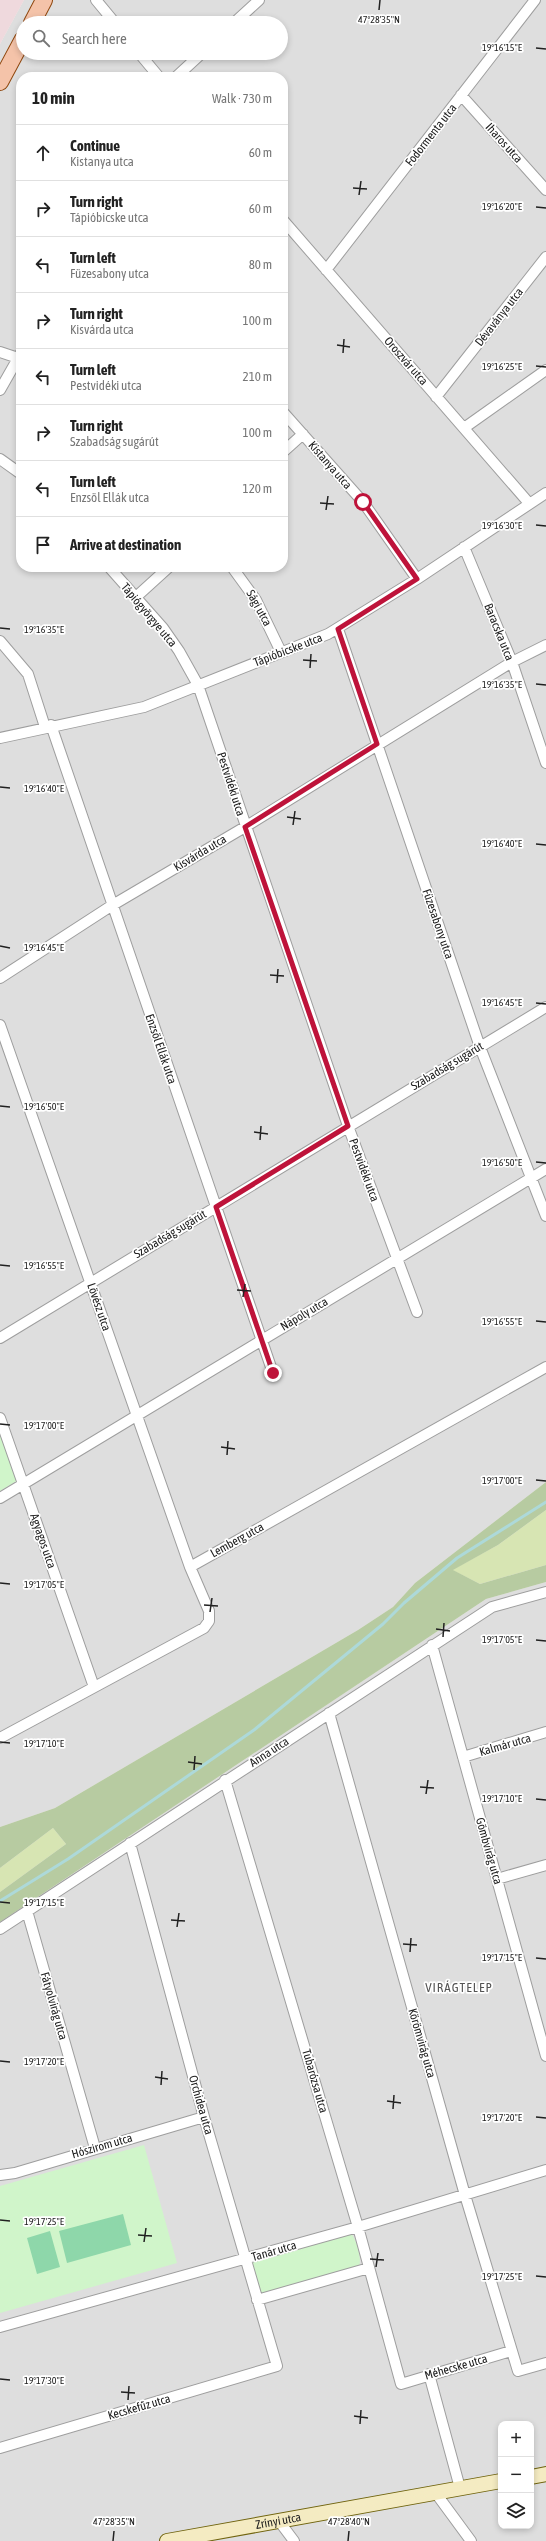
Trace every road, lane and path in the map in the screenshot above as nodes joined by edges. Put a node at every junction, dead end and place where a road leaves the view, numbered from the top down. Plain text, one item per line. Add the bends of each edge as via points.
1 (44, 0) edge
2 (96, 0) edge
3 (259, 0) edge
4 (535, 0) edge
5 (36, 16) edge
6 (109, 16) edge
7 (242, 16) edge
8 (16, 52) edge
9 (145, 60) edge
10 (194, 60) edge
11 (155, 72) edge
12 (181, 72) edge
13 (0, 82) edge
14 (462, 95) junction
15 (546, 190) edge
16 (288, 226) edge
17 (546, 257) edge
18 (326, 270) junction
19 (0, 352) edge
20 (16, 356) edge
21 (16, 364) edge
22 (546, 370) edge
23 (0, 390) edge
24 (436, 397) junction
25 (288, 418) edge
26 (464, 428) junction
27 (302, 434) junction
28 (288, 447) edge
29 (0, 459) edge
30 (16, 470) edge
31 (546, 493) edge
32 (528, 502) junction
33 (464, 547) junction
34 (114, 572) edge
35 (164, 572) edge
36 (236, 572) edge
37 (417, 579) junction
38 (136, 597) junction
39 (338, 629) junction
40 (0, 641) edge
41 (546, 645) edge
42 (280, 652) junction
43 (512, 662) junction
44 (198, 685) junction
45 (48, 726) junction
46 (0, 738) edge
47 (377, 744) junction
48 (546, 763) edge
49 (245, 827) junction
50 (111, 906) junction
51 (0, 978) edge
52 (546, 1007) edge
53 (0, 1025) edge
54 (480, 1047) junction
55 (348, 1126) junction
56 (546, 1169) edge
57 (531, 1177) junction
58 (216, 1207) junction
59 (546, 1216) edge
60 (396, 1259) junction
61 (91, 1283) junction
62 (417, 1312) dead end
63 (0, 1338) edge
64 (262, 1340) junction
65 (546, 1367) edge
66 (273, 1373) dead end
67 (137, 1415) junction
68 (0, 1418) edge
69 (24, 1484) junction
70 (0, 1498) edge
71 (190, 1567) junction
72 (546, 1592) edge
73 (432, 1645) junction
74 (94, 1687) junction
75 (329, 1713) junction
76 (546, 1732) edge
77 (0, 1738) edge
78 (463, 1757) junction
79 (225, 1780) junction
80 (130, 1843) junction
81 (546, 1865) edge
82 (498, 1879) junction
83 (27, 1911) junction
84 (0, 1929) edge
85 (546, 2017) edge
86 (536, 2020) junction
87 (546, 2056) edge
88 (204, 2117) junction
89 (95, 2148) junction
90 (546, 2170) edge
91 (0, 2175) edge
92 (465, 2195) junction
93 (358, 2227) junction
94 (245, 2259) junction
95 (368, 2268) junction
96 (257, 2300) junction
97 (0, 2327) edge
98 (511, 2350) junction
99 (546, 2363) edge
100 (277, 2366) joint
101 (429, 2374) junction
102 (401, 2384) joint
103 (0, 2448) edge
104 (546, 2474) edge
105 (534, 2476) edge
106 (498, 2482) edge
107 (460, 2488) junction
108 (435, 2492) junction
109 (279, 2521) junction
110 (167, 2541) edge
111 (294, 2541) edge
112 (471, 2541) edge

1 - 5 main road
2 - 6 street
3 - 7 street
4 - 14 street, Fodormenta utca
8 - 13 main road
9 - 11 street
10 - 12 street
14 - 15 street, Iharos utca
14 - 18 street, Fodormenta utca
16 - 18 street, Oroszvár utca
17 - 24 street, Dévaványa utca
18 - 24 street, Oroszvár utca
19 - 20 street
21 - 23 street
22 - 26 street
24 - 26 street, Oroszvár utca
25 - 27 street, Kistanya utca
26 - 32 street, Oroszvár utca
27 - 28 street
27 - 37 street, Kistanya utca via 363,502
29 - 30 street
31 - 32 street, Tápióbicske utca
32 - 33 street, Tápióbicske utca
33 - 37 street, Tápióbicske utca
33 - 43 street, Baracska utca
34 - 38 street, Tápiógyörgye utca
35 - 38 street
36 - 42 street, Sági utca via 256,600
37 - 39 street, Tápióbicske utca
38 - 44 street, Tápiógyörgye utca via 180,651
39 - 42 street, Tápióbicske utca
39 - 47 street, Füzesabony utca
40 - 45 street, Enzsöl Ellák utca via 28,674
41 - 43 street, Kisvárda utca
42 - 44 street, Tápióbicske utca
43 - 47 street, Kisvárda utca
43 - 48 street, Baracska utca
44 - 45 street, Tápióbicske utca via 126,712
44 - 49 street, Pestvidéki utca
45 - 46 street, Tápióbicske utca
45 - 50 street, Enzsöl Ellák utca
47 - 49 street, Kisvárda utca
47 - 54 street, Füzesabony utca
49 - 50 street, Kisvárda utca
49 - 55 street, Pestvidéki utca
50 - 51 street, Kisvárda utca
50 - 58 street, Enzsöl Ellák utca
52 - 54 street, Szabadság sugárút
53 - 61 street, Lövész utca
54 - 55 street, Szabadság sugárút
54 - 57 street, Füzesabony utca
55 - 58 street, Szabadság sugárút
55 - 60 street, Pestvidéki utca
56 - 57 street, Nápoly utca
57 - 59 street, Füzesabony utca
57 - 60 street, Nápoly utca
58 - 61 street, Szabadság sugárút
58 - 64 street, Enzsöl Ellák utca
60 - 62 street, Pestvidéki utca
60 - 64 street, Nápoly utca
61 - 63 street, Szabadság sugárút
61 - 67 street, Lövész utca
64 - 66 street, Enzsöl Ellák utca
64 - 67 street, Nápoly utca
65 - 71 street, Lemberg utca
67 - 69 street, Nápoly utca
67 - 71 street, Lövész utca
68 - 69 street, Agyagos utca
69 - 70 street, Nápoly utca
69 - 74 street, Agyagos utca
71 - 74 street via 209,1610 209,1621 204,1628
72 - 73 street, Anna utca via 492,1607
73 - 75 street, Anna utca
73 - 78 street, Gömbvirág utca
74 - 77 street
75 - 79 street, Anna utca
75 - 92 street, Körömvirág utca
76 - 78 street, Kalmár utca
78 - 82 street, Gömbvirág utca
79 - 80 street, Anna utca
79 - 93 street, Tubarózsa utca
80 - 83 street, Anna utca
80 - 88 street, Orchidea utca
81 - 82 street
82 - 86 street, Gömbvirág utca
83 - 84 street, Anna utca
83 - 89 street, Fátyolvirág utca
85 - 86 street
86 - 87 street, Gömbvirág utca
88 - 89 street, Hószirom utca
88 - 94 street, Orchidea utca
89 - 91 street, Hószirom utca via 15,2173
90 - 92 street, Tanár utca
92 - 93 street, Tanár utca
92 - 98 street, Körömvirág utca
93 - 94 street, Tanár utca
93 - 95 street, Tubarózsa utca
94 - 96 street, Orchidea utca
94 - 97 street, Tanár utca
95 - 96 street
95 - 102 street, Tubarózsa utca
96 - 100 street, Orchidea utca
98 - 99 street, Körömvirág utca via 518,2371
98 - 101 street, Méhecske utca
100 - 103 street, Kecskefűz utca
101 - 102 street, Méhecske utca
101 - 107 street
104 - 105 main road
106 - 107 main road, Zrínyi utca
107 - 108 main road, Zrínyi utca
108 - 109 main road, Zrínyi utca
108 - 112 street
109 - 110 main road, Zrínyi utca
109 - 111 street

